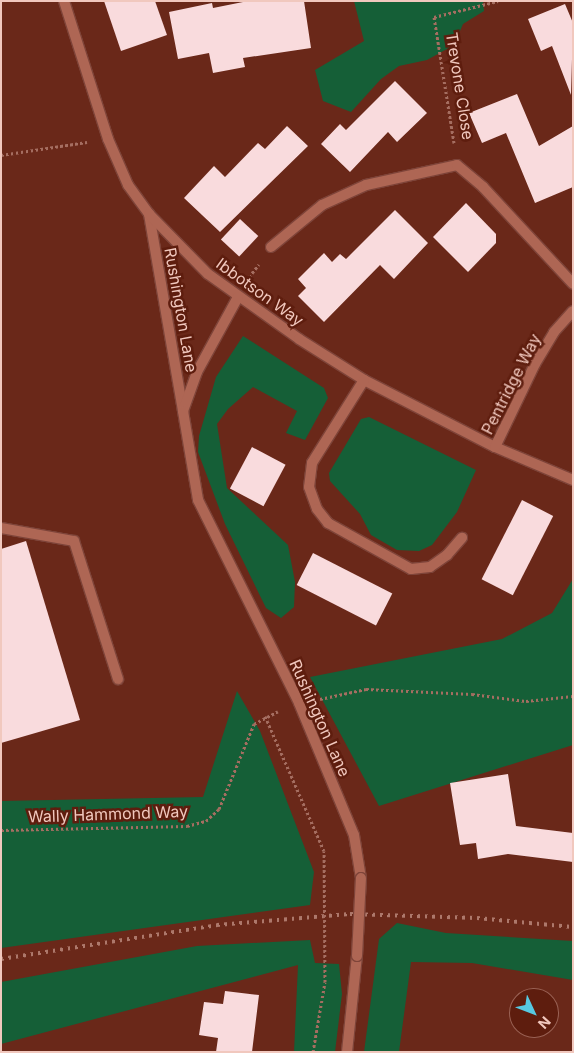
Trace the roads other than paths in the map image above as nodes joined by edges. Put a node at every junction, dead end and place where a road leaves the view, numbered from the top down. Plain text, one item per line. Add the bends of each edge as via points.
1 (64, 1) edge
2 (149, 214) junction
3 (271, 247) road end
4 (573, 284) edge
5 (238, 297) junction
6 (573, 311) edge
7 (364, 380) junction
8 (183, 411) junction
9 (495, 447) junction
10 (573, 480) edge
11 (1, 528) edge
12 (462, 538) dead end
13 (118, 679) dead end
14 (347, 1052) edge

1 - 2 street, Ibbotson Way via 108,139 128,185
2 - 5 street, Ibbotson Way via 208,274
2 - 8 street, Rushington Lane
3 - 4 street, Trevone Close via 322,205 366,185 457,165 483,187
5 - 7 street, Ibbotson Way
5 - 8 street, Rushington Lane via 197,372
6 - 9 street, Pentridge Way via 554,332 535,364
7 - 9 street, Ibbotson Way
7 - 12 street via 312,463 309,487 318,509 328,523 411,569 430,567 447,556
8 - 14 street, Rushington Lane, bridge via 198,500 299,703 354,835 361,878
9 - 10 street, Ibbotson Way
11 - 13 street via 74,541

